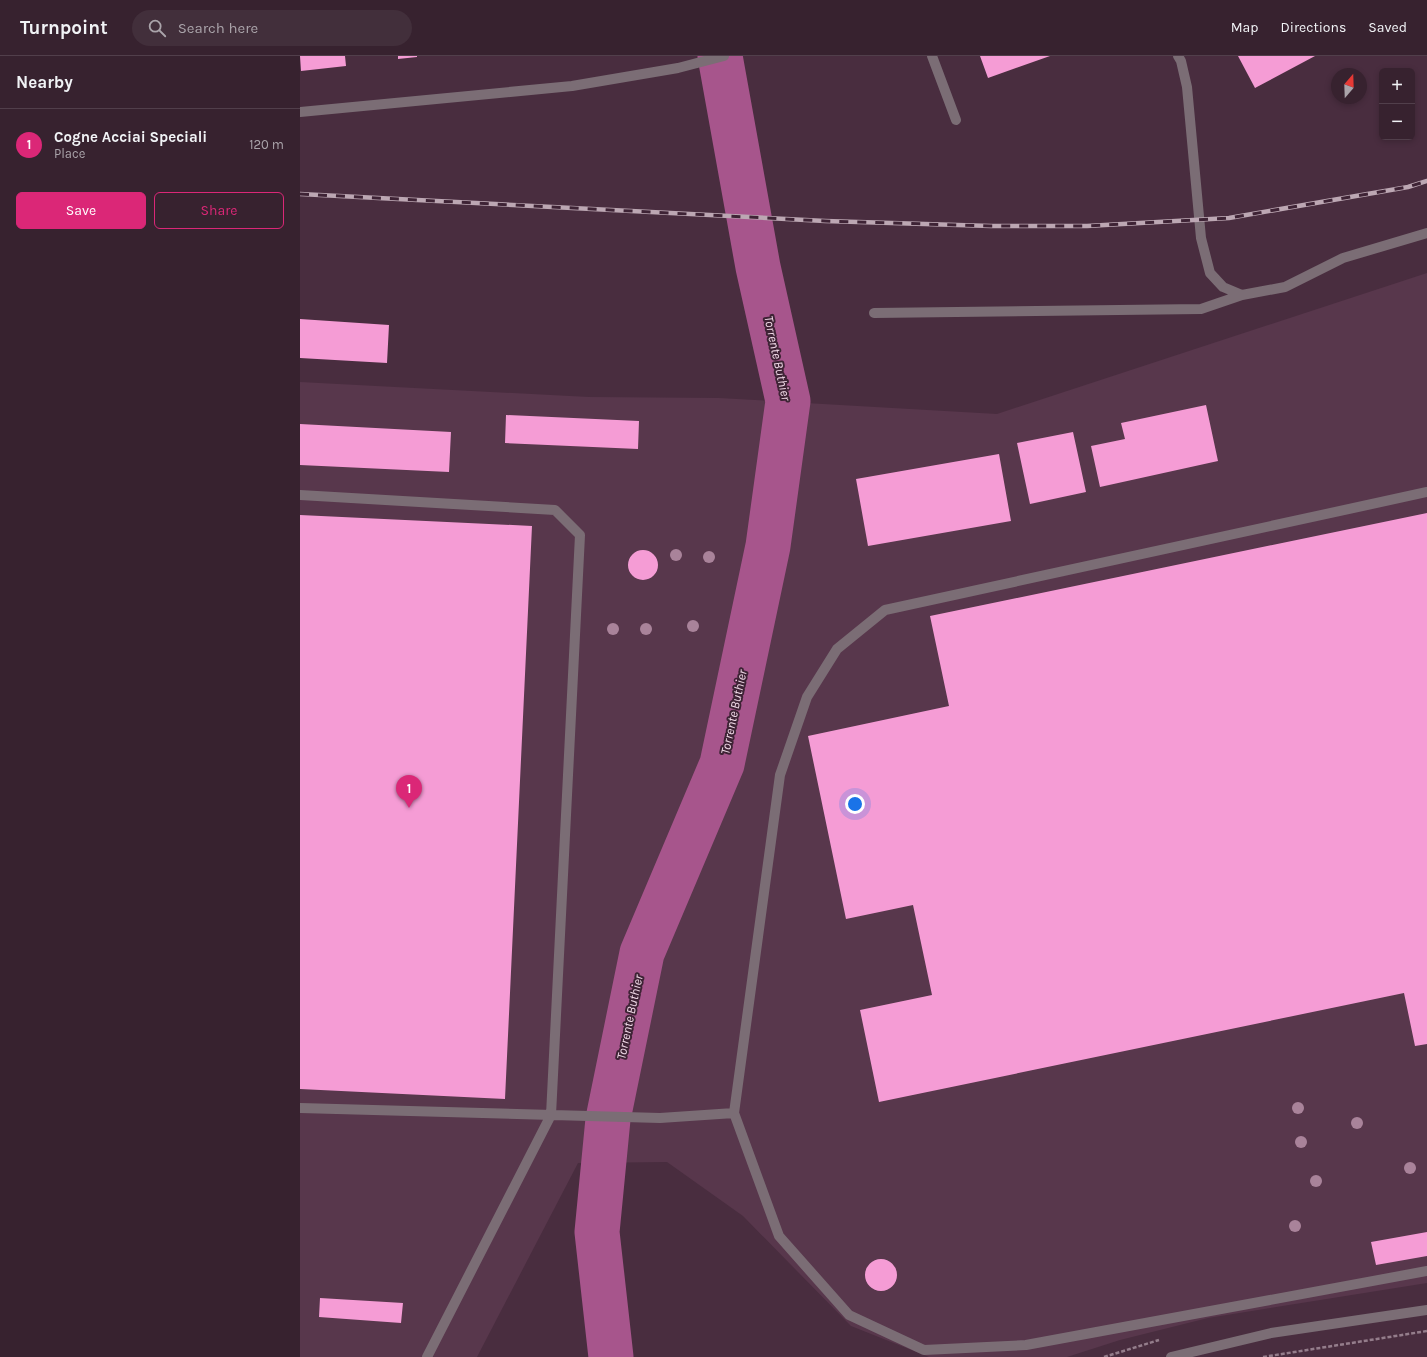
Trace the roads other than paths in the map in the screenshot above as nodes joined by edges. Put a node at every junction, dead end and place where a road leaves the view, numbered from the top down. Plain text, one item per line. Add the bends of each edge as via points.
1 (724, 56) edge
2 (932, 56) edge
3 (1178, 56) edge
4 (300, 112) edge
5 (956, 120) dead end
6 (1427, 233) edge
7 (1242, 294) junction
8 (874, 313) dead end
9 (1427, 492) edge
10 (300, 496) edge
11 (300, 1108) edge
12 (734, 1113) junction
13 (551, 1115) junction
14 (1427, 1271) edge
15 (1427, 1310) edge
16 (428, 1357) edge
17 (1171, 1357) edge

1 - 4 street via 678,68 572,86
2 - 5 street
3 - 7 street via 1187,87 1201,238 1210,273 1223,287
6 - 7 street via 1343,258 1285,287
7 - 8 street via 1201,309
9 - 12 street via 885,610 837,649 807,697 780,775
10 - 13 street via 555,510 580,535
11 - 13 street
12 - 13 street via 660,1118
12 - 14 street via 779,1236 849,1316 924,1350 1026,1344
13 - 16 street
15 - 17 street via 1271,1334

